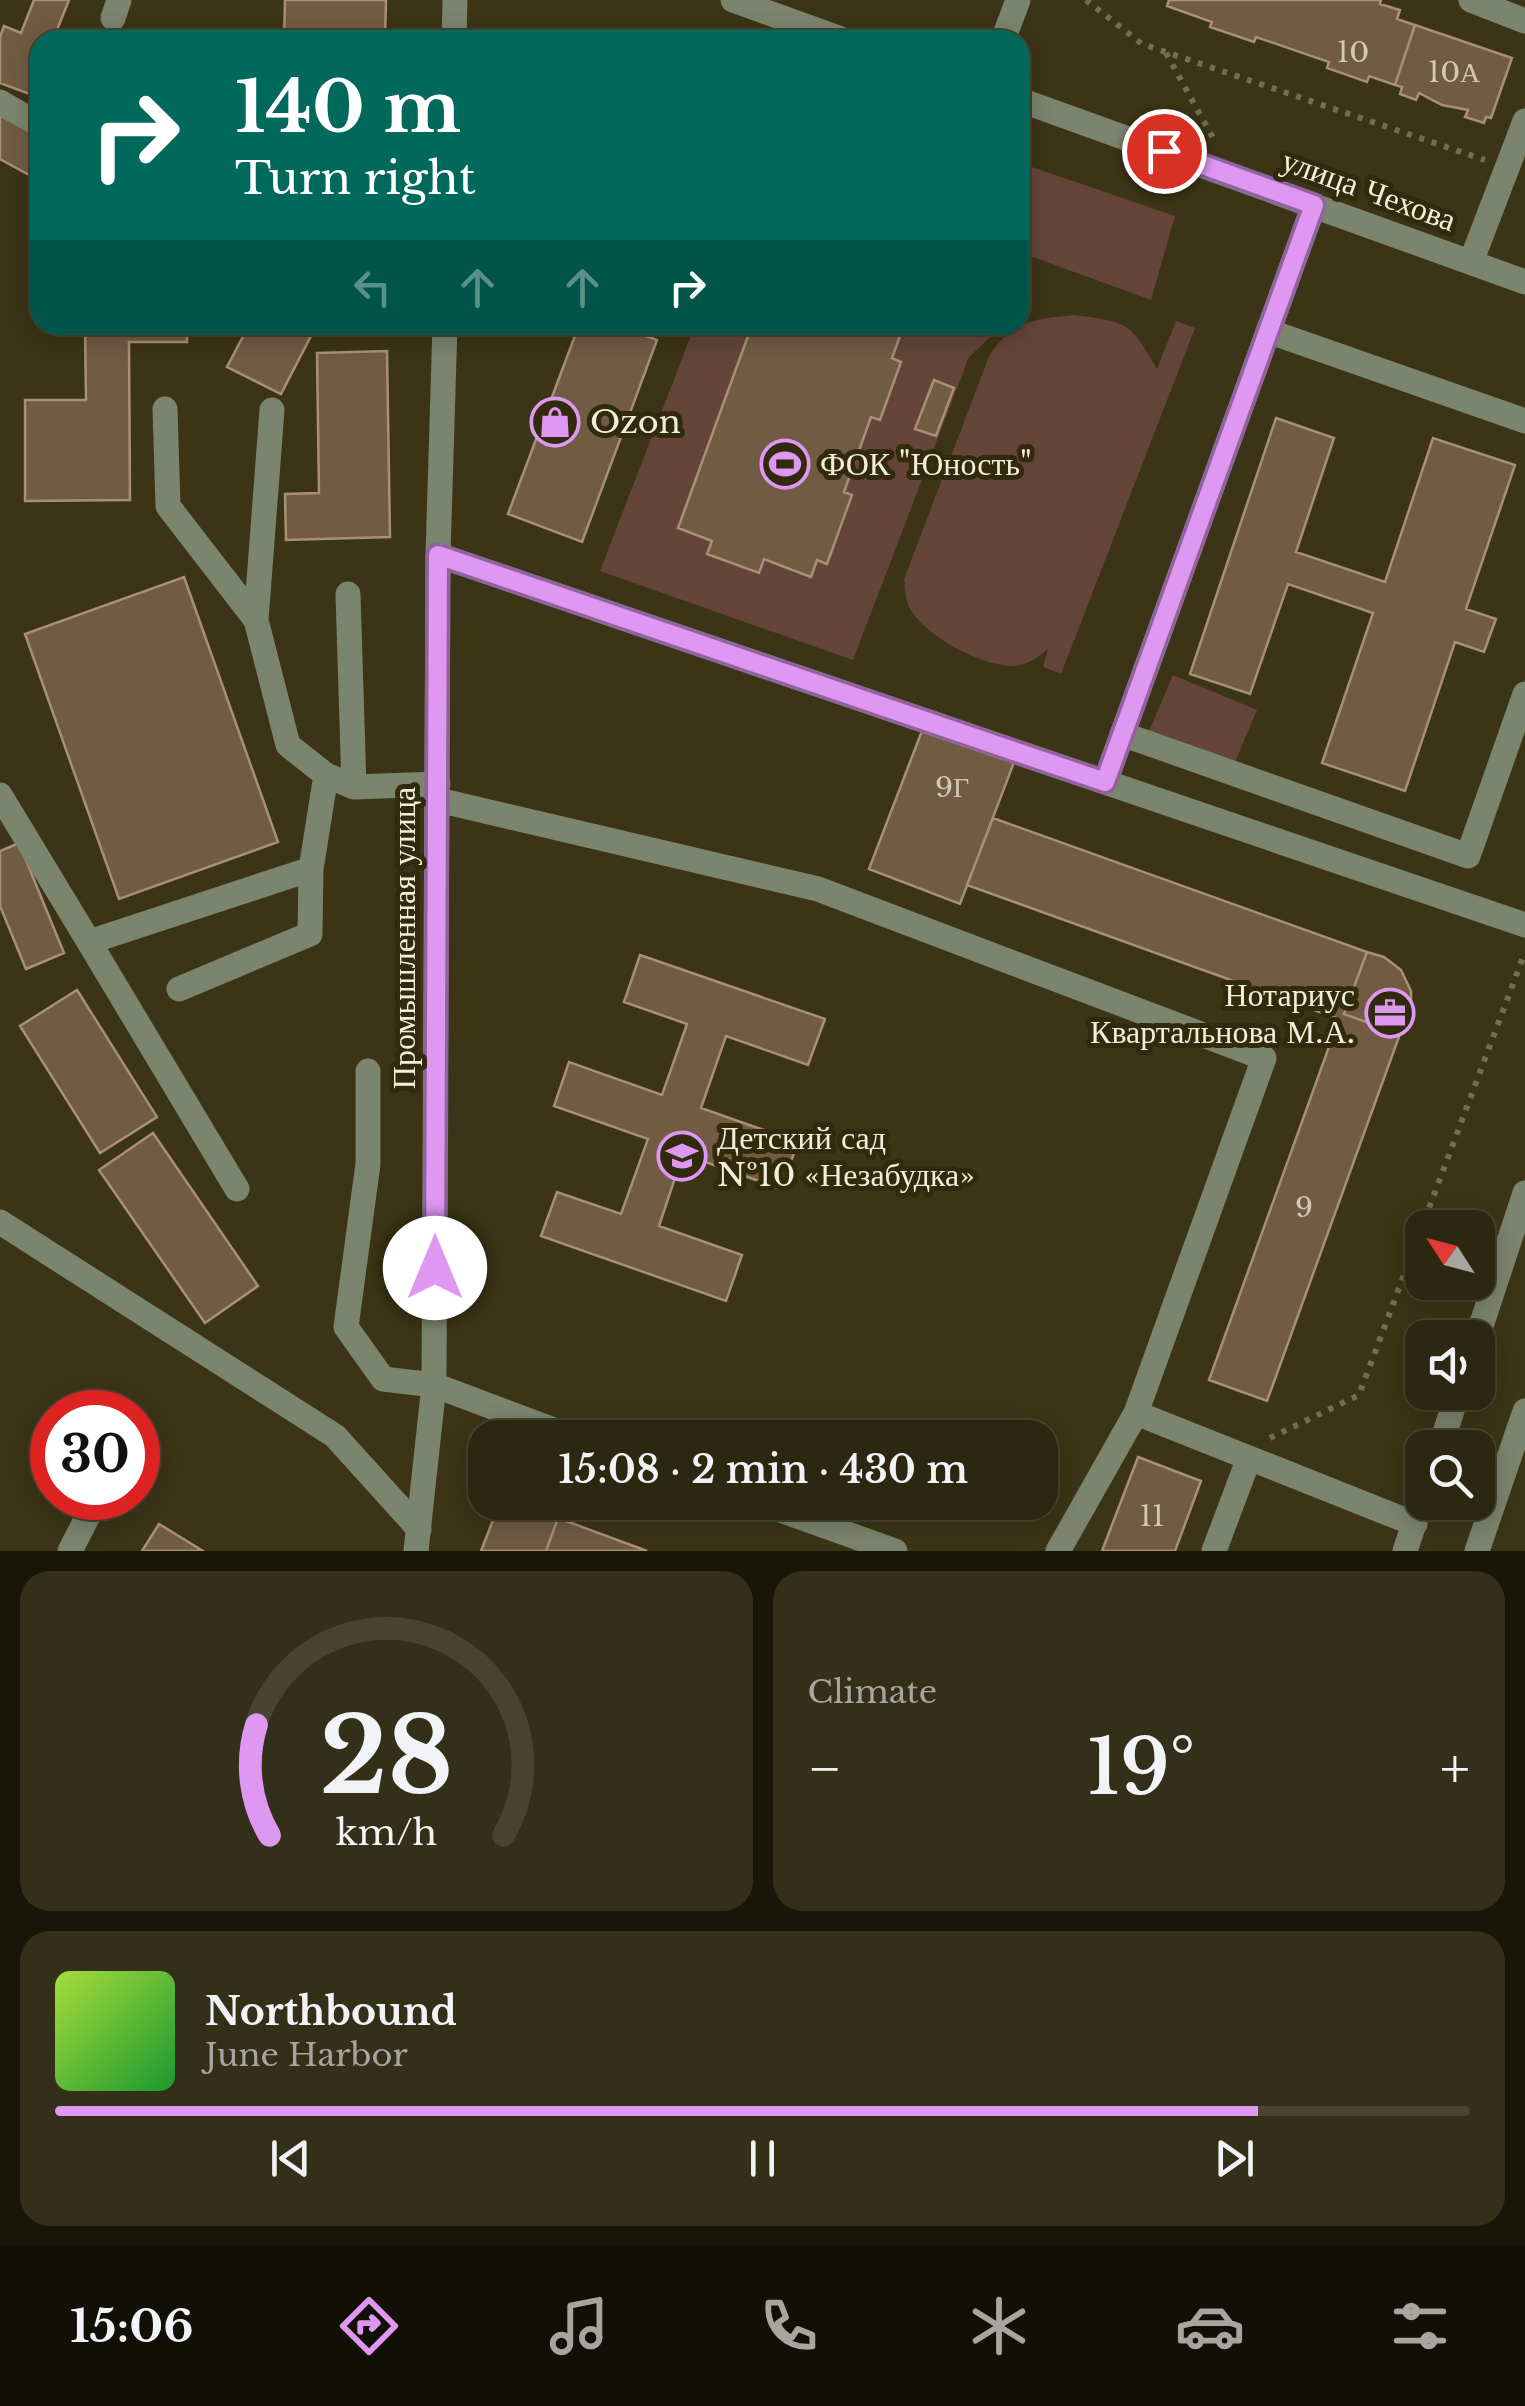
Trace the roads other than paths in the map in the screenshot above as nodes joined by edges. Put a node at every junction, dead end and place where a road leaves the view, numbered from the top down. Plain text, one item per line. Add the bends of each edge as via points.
1 (455, 0) edge
2 (733, 0) edge
3 (1018, 0) edge
4 (1471, 0) edge
5 (1525, 21) edge
6 (454, 30) edge
7 (816, 30) edge
8 (1007, 30) edge
9 (0, 102) edge
10 (1030, 104) edge
11 (30, 119) edge
12 (1525, 121) edge
13 (1314, 205) junction
14 (1471, 262) junction
15 (1525, 282) edge
16 (1268, 331) junction
17 (445, 335) edge
18 (165, 409) dead end
19 (272, 410) dead end
20 (1525, 422) edge
21 (438, 555) junction
22 (348, 594) dead end
23 (256, 620) junction
24 (1525, 694) edge
25 (1122, 734) junction
26 (326, 775) junction
27 (1105, 782) junction
28 (354, 787) junction
29 (438, 792) junction
30 (0, 795) edge
31 (312, 869) junction
32 (1525, 925) edge
33 (89, 942) junction
34 (180, 989) dead end
35 (368, 1071) dead end
36 (237, 1189) dead end
37 (1525, 1193) edge
38 (0, 1222) edge
39 (1483, 1320) edge
40 (434, 1385) junction
41 (1525, 1411) edge
42 (1136, 1413) junction
43 (526, 1420) edge
44 (1244, 1456) junction
45 (1405, 1508) edge
46 (86, 1520) edge
47 (808, 1520) edge
48 (1416, 1520) edge
49 (418, 1540) edge
50 (70, 1551) edge
51 (895, 1551) edge
52 (1058, 1551) edge
53 (1214, 1551) edge
54 (1406, 1551) edge
55 (1476, 1551) edge

1 - 6 street
2 - 7 street
3 - 8 street
4 - 5 street
9 - 11 street
10 - 13 street, улица Чехова
12 - 14 street
13 - 14 street, улица Чехова
13 - 16 street
14 - 15 street, улица Чехова
16 - 20 street
16 - 25 street
17 - 21 street, Промышленная улица
18 - 23 street via 168,506
19 - 23 street
21 - 27 street
21 - 29 street, Промышленная улица
22 - 28 street
23 - 26 street via 288,745
24 - 25 street via 1468,856
25 - 27 street
26 - 28 street
26 - 31 street
27 - 32 street
28 - 29 street
29 - 40 street, Промышленная улица
29 - 42 street via 818,890 1264,1058
30 - 33 street
31 - 33 street
31 - 34 street via 310,934
33 - 36 street
35 - 40 street via 368,1164 346,1327 382,1380
37 - 39 street
38 - 49 street via 334,1436
40 - 43 street
40 - 49 street, Промышленная улица
41 - 55 street
42 - 44 street
42 - 52 street
44 - 45 street
44 - 53 street
46 - 50 street
47 - 51 street
48 - 54 street

